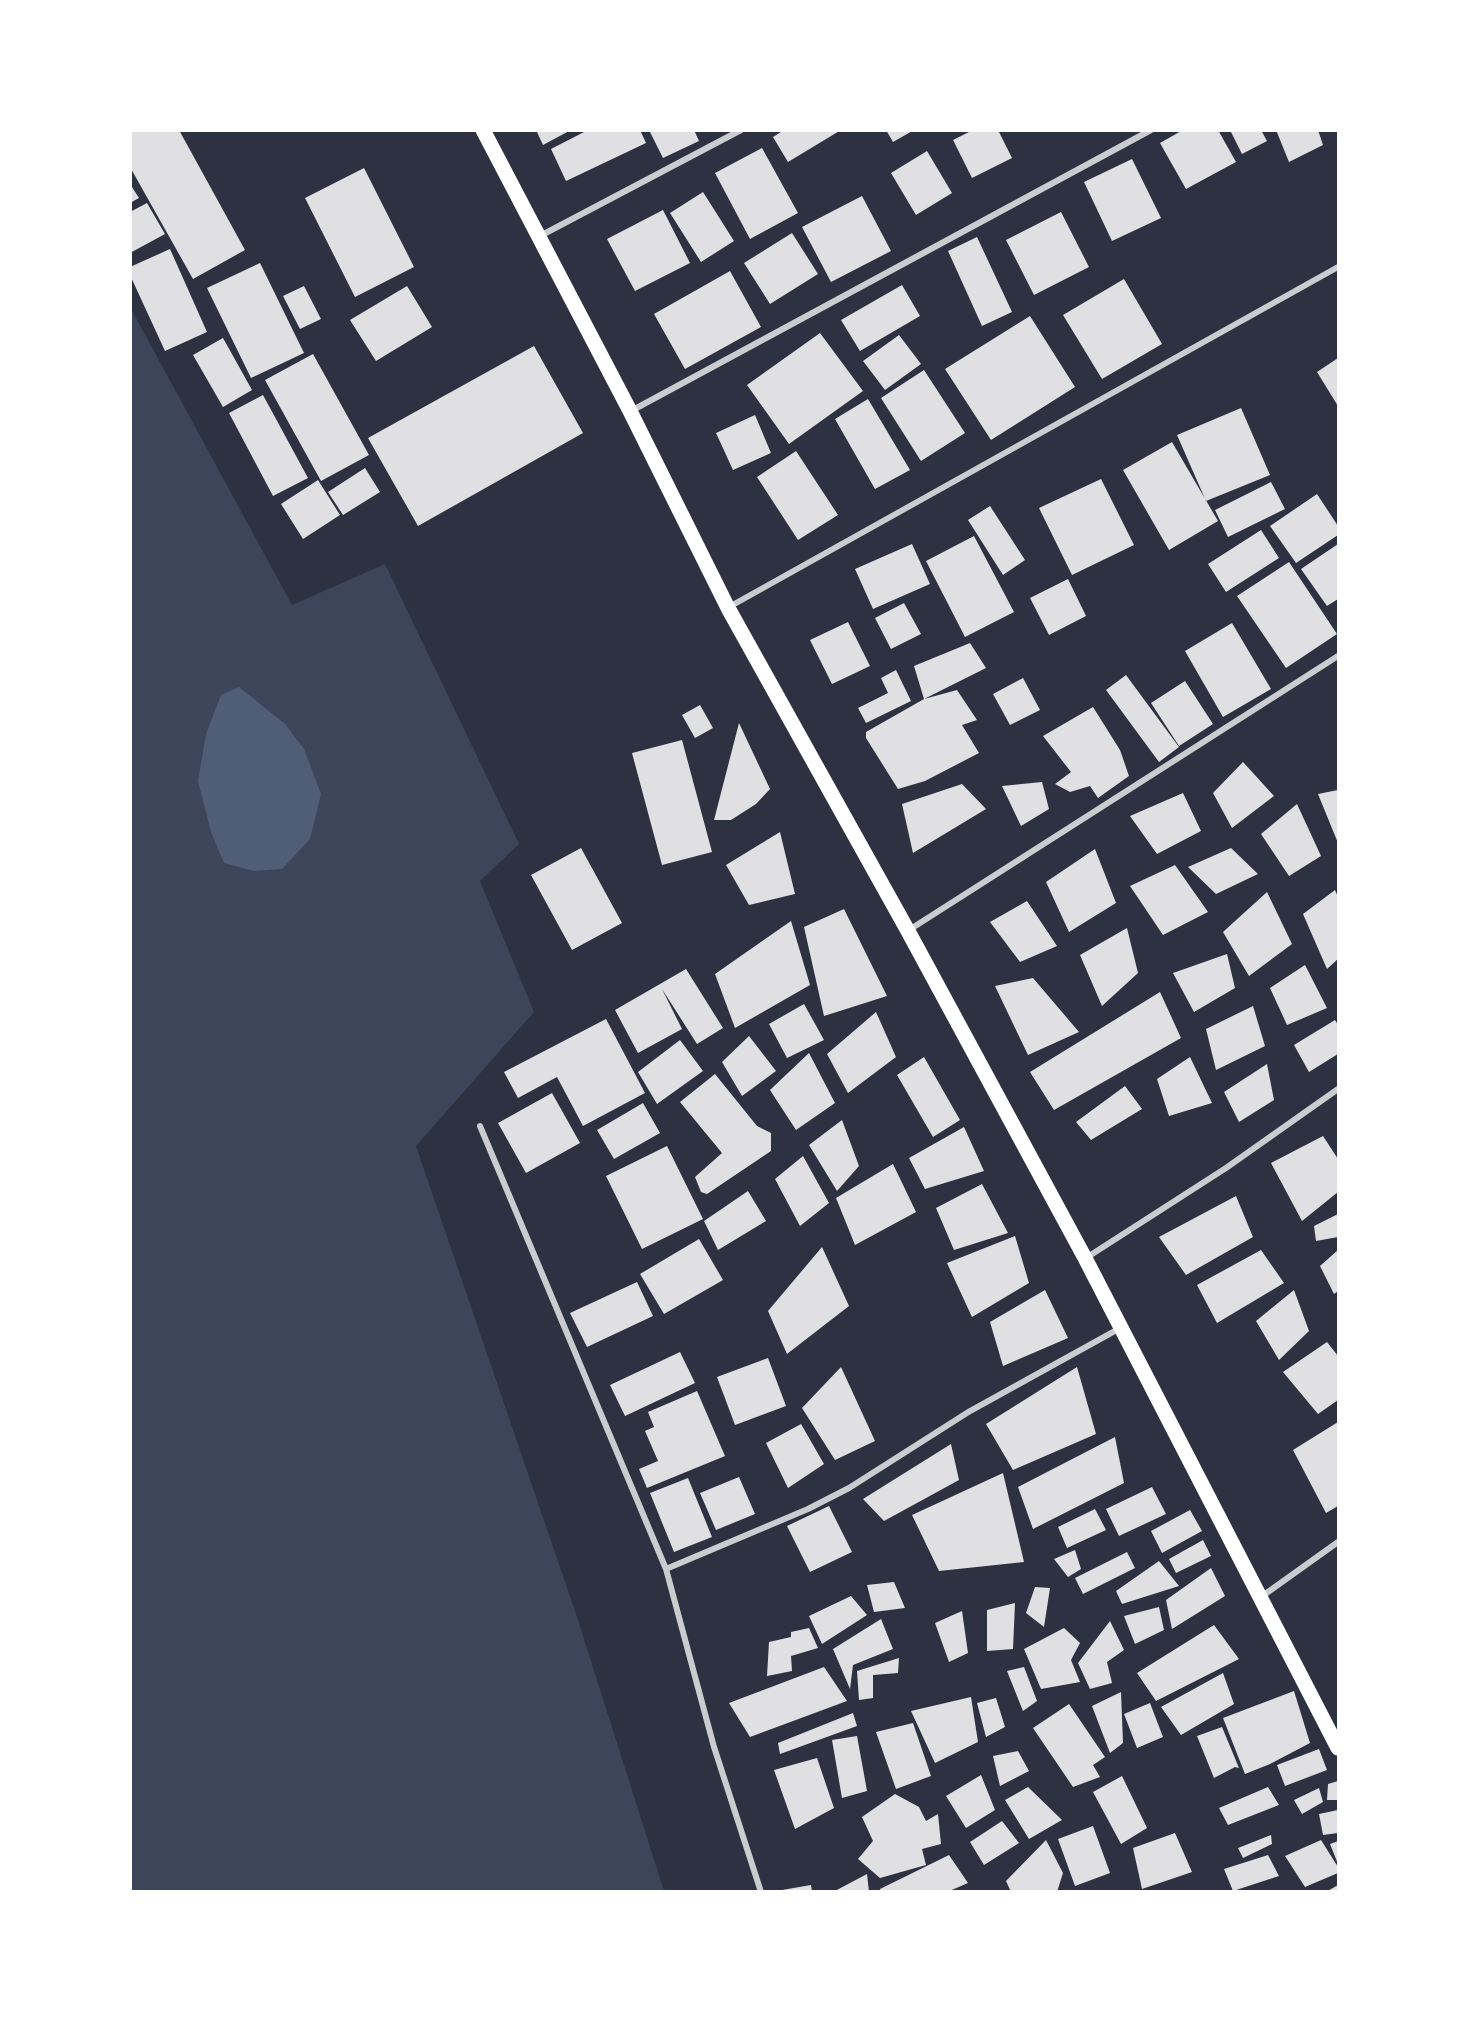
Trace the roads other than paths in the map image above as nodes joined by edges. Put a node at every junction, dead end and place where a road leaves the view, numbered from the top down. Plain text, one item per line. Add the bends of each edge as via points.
1 (483, 130) edge
2 (741, 130) edge
3 (1151, 130) edge
4 (540, 236) junction
5 (1338, 267) edge
6 (630, 411) junction
7 (728, 608) junction
8 (1338, 656) edge
9 (908, 931) junction
10 (1338, 1089) edge
11 (480, 1126) dead end
12 (1085, 1258) junction
13 (1121, 1327) junction
14 (1338, 1542) edge
15 (666, 1569) junction
16 (1261, 1597) junction
17 (1338, 1748) edge
18 (761, 1892) edge

1 - 4 main road
2 - 4 street
3 - 6 street
4 - 6 main road
5 - 7 street
6 - 7 main road
7 - 9 main road
8 - 9 street
9 - 12 main road
10 - 12 street via 1226,1168
11 - 15 street
12 - 13 main road
13 - 15 street via 970,1411 849,1488
13 - 16 main road
14 - 16 street
15 - 18 street via 714,1747
16 - 17 main road

